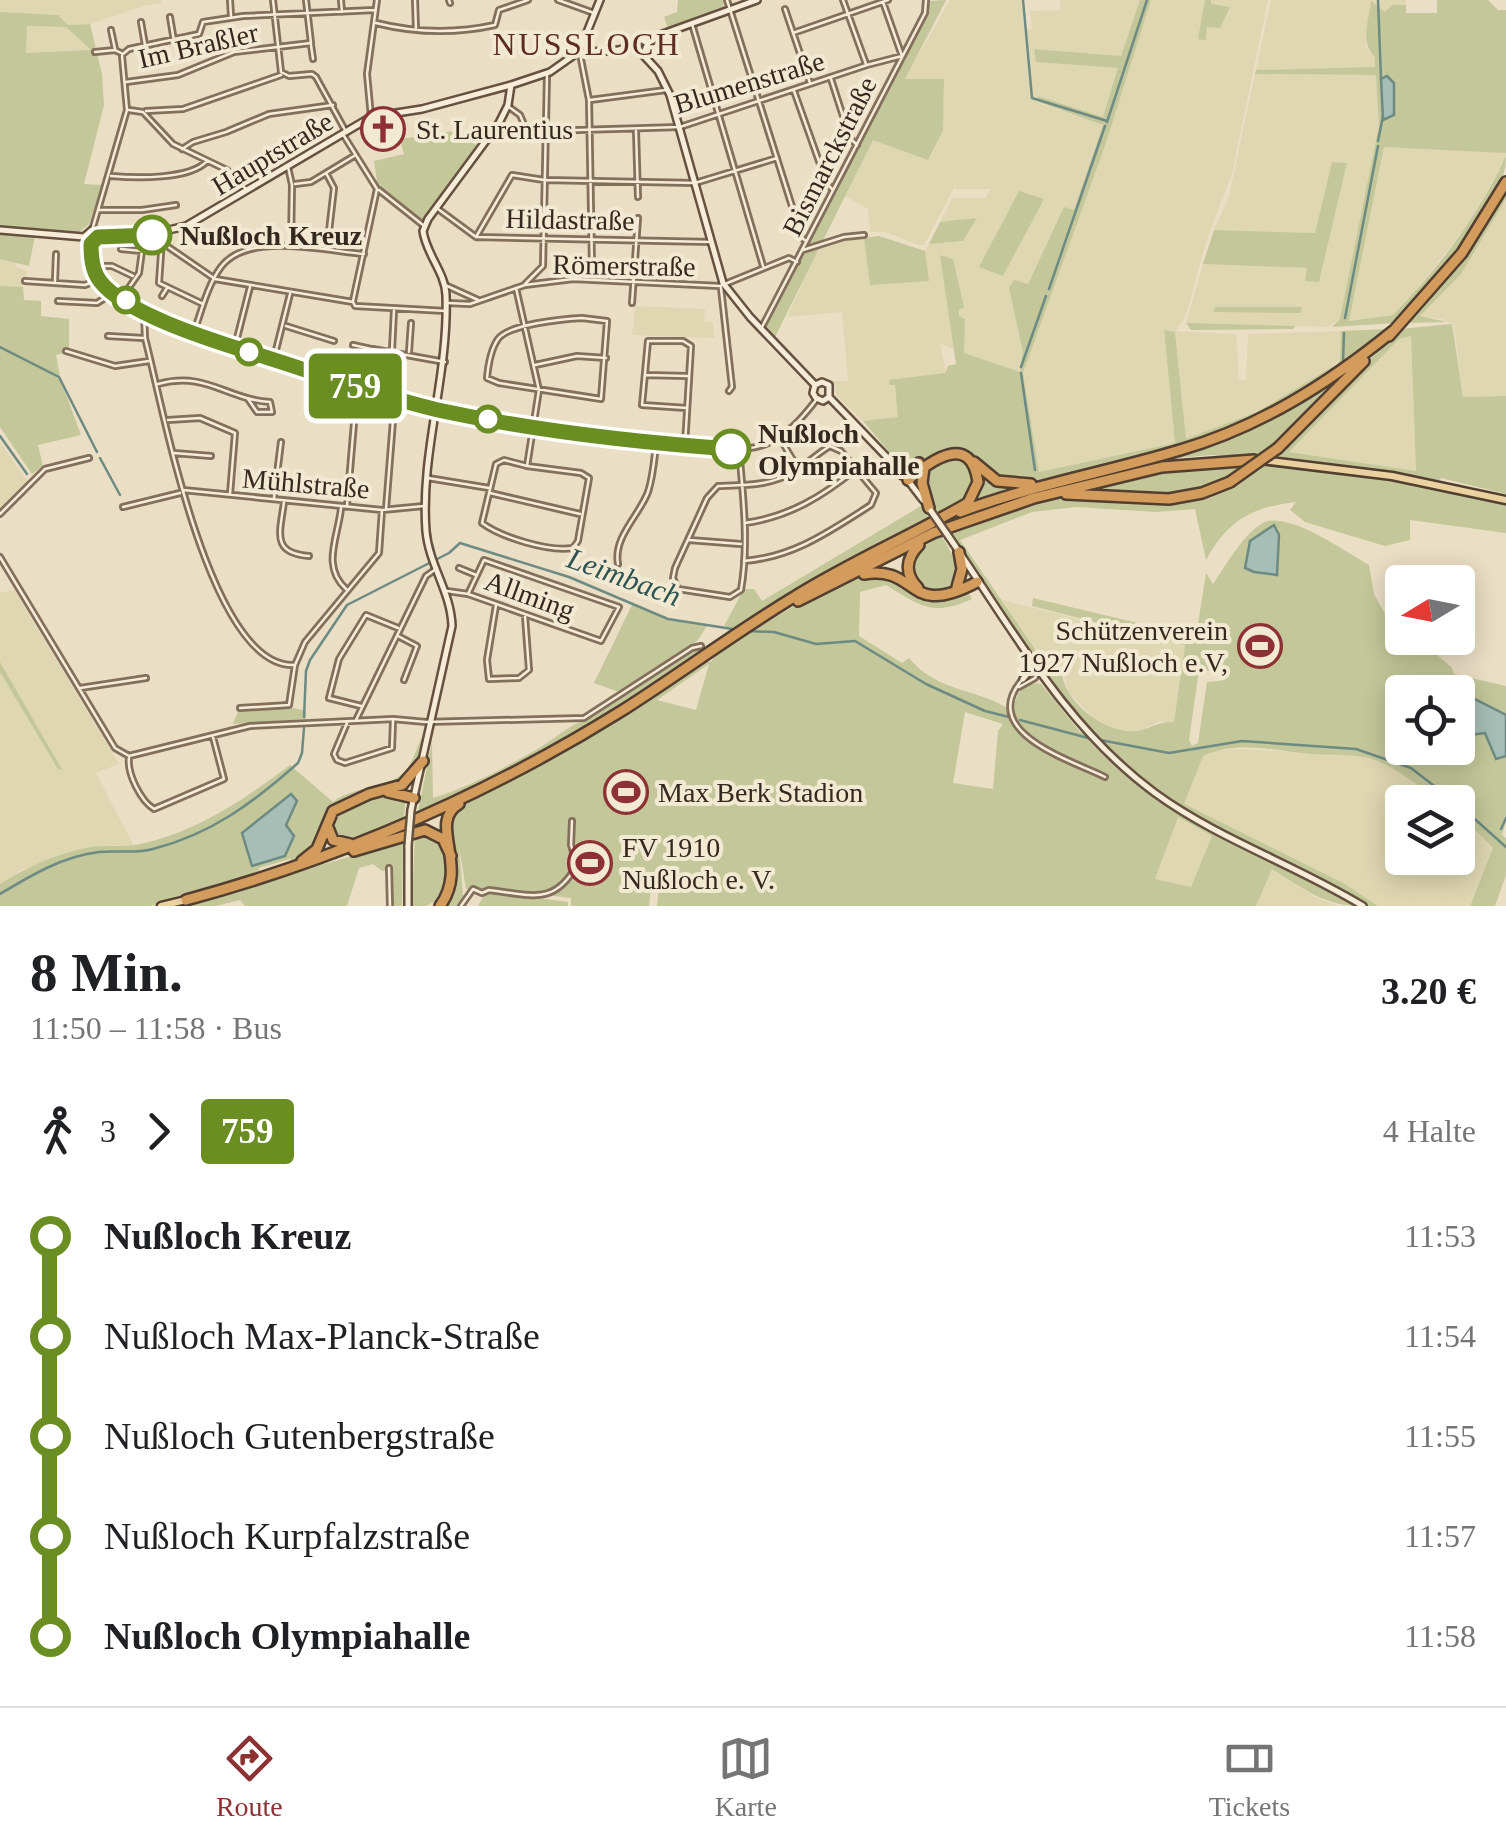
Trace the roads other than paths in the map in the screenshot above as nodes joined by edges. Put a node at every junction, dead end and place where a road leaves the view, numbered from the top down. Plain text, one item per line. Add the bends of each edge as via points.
1 (230, 0) edge
2 (273, 0) edge
3 (306, 0) edge
4 (341, 0) edge
5 (377, 0) edge
6 (415, 0) edge
7 (528, 0) edge
8 (558, 0) edge
9 (600, 0) edge
10 (726, 0) edge
11 (757, 0) edge
12 (843, 0) edge
13 (926, 0) edge
14 (885, 1) edge
15 (785, 9) dead end
16 (375, 10) junction
17 (729, 10) junction
18 (342, 12) junction
19 (848, 13) junction
20 (596, 14) junction
21 (307, 15) junction
22 (274, 16) junction
23 (232, 17) junction
24 (170, 18) dead end
25 (141, 22) dead end
26 (376, 23) junction
27 (691, 24) junction
28 (112, 30) dead end
29 (416, 30) junction
30 (793, 33) junction
31 (174, 41) junction
32 (310, 43) junction
33 (648, 43) junction
34 (145, 46) junction
35 (635, 46) junction
36 (278, 48) junction
37 (115, 50) junction
38 (95, 52) dead end
39 (579, 52) junction
40 (644, 53) junction
41 (122, 54) junction
42 (902, 56) junction
43 (313, 58) dead end
44 (866, 64) junction
45 (282, 74) junction
46 (547, 74) junction
47 (830, 78) junction
48 (126, 82) junction
49 (810, 84) junction
50 (511, 85) junction
51 (668, 89) junction
52 (794, 90) junction
53 (590, 100) junction
54 (758, 102) junction
55 (334, 105) junction
56 (508, 106) junction
57 (127, 110) junction
58 (143, 112) junction
59 (720, 114) junction
60 (371, 117) junction
61 (523, 122) dead end
62 (680, 127) junction
63 (636, 130) junction
64 (545, 131) junction
65 (591, 131) junction
66 (345, 133) junction
67 (857, 145) junction
68 (182, 149) junction
69 (356, 155) junction
70 (777, 158) junction
71 (207, 161) junction
72 (288, 167) junction
73 (736, 170) junction
74 (326, 172) junction
75 (109, 176) junction
76 (544, 180) junction
77 (592, 181) junction
78 (638, 182) junction
79 (695, 182) junction
80 (1506, 182) edge
81 (292, 184) junction
82 (377, 189) junction
83 (834, 190) junction
84 (248, 191) junction
85 (638, 198) dead end
86 (176, 205) dead end
87 (437, 208) junction
88 (97, 210) junction
89 (638, 218) dead end
90 (424, 226) junction
91 (0, 230) edge
92 (92, 230) junction
93 (167, 231) junction
94 (864, 235) dead end
95 (84, 236) junction
96 (98, 237) junction
97 (476, 237) junction
98 (544, 238) junction
99 (637, 240) junction
100 (592, 241) junction
101 (712, 242) junction
102 (807, 242) junction
103 (91, 244) junction
104 (164, 244) junction
105 (290, 248) junction
106 (121, 249) dead end
107 (803, 250) junction
108 (327, 251) junction
109 (56, 254) dead end
110 (364, 254) junction
111 (798, 262) junction
112 (102, 266) dead end
113 (592, 266) dead end
114 (763, 268) junction
115 (136, 277) junction
116 (215, 279) junction
117 (98, 280) junction
118 (25, 281) dead end
119 (55, 283) junction
120 (636, 283) junction
121 (722, 284) junction
122 (445, 285) junction
123 (525, 285) junction
124 (167, 287) junction
125 (250, 287) junction
126 (516, 288) junction
127 (290, 291) junction
128 (114, 292) junction
129 (162, 296) dead end
130 (122, 298) junction
131 (479, 300) junction
132 (58, 301) dead end
133 (353, 302) junction
134 (632, 303) dead end
135 (204, 305) junction
136 (446, 307) junction
137 (394, 310) junction
138 (144, 312) junction
139 (411, 323) dead end
140 (284, 326) junction
141 (525, 327) junction
142 (761, 329) junction
143 (1393, 332) junction
144 (193, 334) junction
145 (108, 336) dead end
146 (145, 338) junction
147 (334, 340) dead end
148 (353, 344) dead end
149 (234, 348) junction
150 (373, 349) junction
151 (66, 351) dead end
152 (392, 352) junction
153 (409, 354) junction
154 (606, 358) junction
155 (151, 360) junction
156 (273, 360) junction
157 (445, 362) junction
158 (534, 365) junction
159 (644, 375) junction
160 (689, 376) junction
161 (157, 385) junction
162 (815, 385) junction
163 (360, 388) junction
164 (540, 390) junction
165 (729, 391) dead end
166 (358, 396) junction
167 (829, 397) junction
168 (248, 399) junction
169 (817, 400) junction
170 (687, 408) junction
171 (436, 410) junction
172 (165, 421) junction
173 (534, 428) junction
174 (779, 437) junction
175 (281, 442) dead end
176 (656, 444) junction
177 (685, 446) junction
178 (739, 449) junction
179 (172, 453) junction
180 (211, 456) dead end
181 (88, 458) dead end
182 (1254, 460) junction
183 (925, 465) junction
184 (527, 466) junction
185 (799, 469) junction
186 (856, 469) junction
187 (1084, 474) junction
188 (906, 477) junction
189 (428, 478) junction
190 (1064, 478) junction
191 (742, 486) junction
192 (490, 490) junction
193 (182, 491) junction
194 (230, 496) junction
195 (1034, 498) junction
196 (274, 500) junction
197 (1506, 500) edge
198 (284, 501) junction
199 (426, 506) junction
200 (123, 507) dead end
201 (344, 507) junction
202 (384, 510) junction
203 (930, 510) junction
204 (0, 514) edge
205 (583, 515) junction
206 (744, 524) junction
207 (932, 534) junction
208 (907, 535) junction
209 (688, 540) junction
210 (744, 544) junction
211 (959, 552) junction
212 (310, 556) dead end
213 (0, 557) edge
214 (744, 560) junction
215 (434, 563) junction
216 (618, 564) dead end
217 (460, 568) dead end
218 (477, 576) junction
219 (852, 576) junction
220 (976, 579) junction
221 (958, 587) junction
222 (348, 590) junction
223 (445, 591) junction
224 (468, 594) junction
225 (496, 604) junction
226 (525, 614) junction
227 (764, 617) junction
228 (399, 629) junction
229 (396, 635) junction
230 (701, 646) dead end
231 (1025, 654) junction
232 (295, 666) junction
233 (1036, 675) junction
234 (146, 678) dead end
235 (1024, 679) junction
236 (404, 680) dead end
237 (79, 688) junction
238 (1014, 690) junction
239 (361, 706) junction
240 (240, 708) dead end
241 (393, 719) junction
242 (356, 721) junction
243 (348, 722) junction
244 (433, 722) junction
245 (213, 734) junction
246 (129, 756) junction
247 (423, 761) junction
248 (1106, 777) dead end
249 (398, 787) junction
250 (380, 792) junction
251 (415, 795) junction
252 (466, 797) junction
253 (572, 821) dead end
254 (327, 822) junction
255 (368, 840) junction
256 (336, 853) junction
257 (452, 856) junction
258 (294, 868) junction
259 (389, 868) dead end
260 (186, 900) joint
261 (439, 904) edge
262 (162, 906) edge
263 (390, 906) edge
264 (408, 906) edge
265 (461, 906) edge
266 (1363, 906) edge

1 - 23 street
2 - 22 street
3 - 21 street
4 - 18 street
5 - 16 street
6 - 29 street
7 - 29 street via 499,10 494,25
8 - 20 street
9 - 20 main road
10 - 17 street
11 - 17 main road, Hauptstraße
12 - 19 street
13 - 42 street, Bismarckstraße
14 - 19 street
14 - 42 street
15 - 30 street
16 - 18 street
16 - 26 street
17 - 27 main road, Hauptstraße
17 - 54 street
18 - 21 street
19 - 30 street
19 - 44 street
20 - 39 main road
21 - 22 street
21 - 32 street
22 - 23 street
22 - 36 street
23 - 31 street via 203,22 198,34
24 - 31 street
25 - 34 street
26 - 29 street
26 - 60 street via 367,74
27 - 33 main road, Hauptstraße
27 - 59 street
28 - 37 street
30 - 49 street
31 - 34 street
32 - 36 street, Im Braßler
32 - 43 street
33 - 35 main road, Hauptstraße
33 - 40 main road
34 - 41 street
35 - 39 main road, Hauptstraße
35 - 40 main road
36 - 45 street
36 - 48 street, Im Braßler via 234,52 178,75
37 - 38 street
37 - 41 street
39 - 46 main road, Hauptstraße
39 - 53 street
40 - 51 main road
41 - 48 street
42 - 44 street, Blumenstraße
42 - 67 street, Bismarckstraße
44 - 47 street, Blumenstraße
45 - 55 street via 312,74
45 - 58 street via 183,109
46 - 50 main road, Hauptstraße
46 - 64 street
47 - 49 street, Blumenstraße
47 - 67 street
48 - 57 street
49 - 52 street, Blumenstraße
50 - 56 main road
50 - 60 main road, Hauptstraße
51 - 53 street
51 - 62 main road
52 - 54 street, Blumenstraße
52 - 83 street via 826,184
53 - 65 street
54 - 59 street, Blumenstraße
54 - 70 street
55 - 66 street
55 - 68 street via 269,114
56 - 61 street
56 - 87 main road
57 - 58 street
57 - 75 street
58 - 68 street
59 - 62 street, Blumenstraße
59 - 73 street
60 - 66 main road, Hauptstraße
62 - 63 street, Blumenstraße
62 - 79 main road
63 - 65 street, Blumenstraße
63 - 78 street
64 - 65 street, Blumenstraße
64 - 76 street
65 - 77 street
66 - 69 street
66 - 72 main road, Hauptstraße
67 - 83 street, Bismarckstraße
68 - 71 street
69 - 74 street
69 - 82 street
70 - 73 street
70 - 102 street
71 - 75 street via 171,174
71 - 84 street
72 - 81 street
72 - 84 main road, Hauptstraße
73 - 79 street
73 - 114 street
74 - 81 street
74 - 108 street via 334,188
75 - 88 street
76 - 77 street
76 - 97 street via 510,176
76 - 98 street
77 - 78 street
77 - 100 street
78 - 79 street
78 - 85 street
79 - 101 main road
80 - 143 highway via 1462,253
81 - 105 street
82 - 90 street
82 - 110 street
83 - 102 street, Bismarckstraße
84 - 93 main road, Hauptstraße
86 - 88 street
87 - 90 main road
87 - 97 street, Hildastraße
88 - 92 street
89 - 99 street
90 - 122 main road
91 - 95 main road
92 - 95 main road
92 - 96 main road
93 - 96 main road, Hauptstraße
93 - 104 street
94 - 107 street
95 - 103 main road
96 - 103 main road
97 - 98 street, Hildastraße
98 - 100 street, Hildastraße
98 - 123 street via 543,266
99 - 100 street, Hildastraße
99 - 101 street, Hildastraße
99 - 120 street
100 - 113 street
101 - 121 main road
102 - 107 street, Bismarckstraße
103 - 117 street
104 - 116 street, Römerstraße
104 - 124 street via 159,283
105 - 108 street
105 - 116 street via 247,248 225,262
106 - 115 street via 142,251
107 - 111 street, Bismarckstraße
108 - 110 street
109 - 119 street
110 - 133 street
111 - 114 street, Römerstraße via 789,258
111 - 142 street, Bismarckstraße
112 - 115 street
114 - 121 street, Römerstraße
115 - 130 street
116 - 125 street, Römerstraße
116 - 135 street
117 - 119 street
117 - 128 street
118 - 119 street
120 - 121 street, Römerstraße
120 - 123 street, Römerstraße via 573,279
120 - 134 street
121 - 142 main road
121 - 165 street
122 - 131 street
122 - 136 main road
123 - 126 street, Römerstraße
124 - 129 street
124 - 135 street
125 - 127 street, Römerstraße
125 - 149 street
126 - 131 street, Römerstraße
126 - 141 street
127 - 133 street, Römerstraße
127 - 140 street
128 - 130 street
128 - 132 street via 97,303
130 - 138 street
131 - 136 street, Römerstraße
133 - 137 street, Römerstraße
135 - 144 street
136 - 137 street, Römerstraße
136 - 157 main road
137 - 152 street
138 - 144 street
138 - 146 street
139 - 153 street
140 - 147 street
140 - 156 street
141 - 154 street via 568,318 607,321
141 - 158 street
141 - 164 street via 498,338 486,375 492,382
142 - 162 main road
143 - 187 highway via 1266,416 1182,450
143 - 195 highway, bridge via 1278,448 1230,482 1170,499 1074,493
144 - 149 street
145 - 146 street
146 - 155 street
148 - 150 street
149 - 156 street
150 - 152 street
150 - 163 street
151 - 155 street via 115,366
152 - 153 street
153 - 157 street
154 - 158 street
154 - 164 street via 601,400
155 - 161 street
156 - 163 street
157 - 171 main road
158 - 164 street
159 - 160 street
159 - 160 street via 648,341 683,341 691,348
159 - 170 street via 646,408
160 - 170 street
161 - 168 street via 193,379
161 - 172 street
162 - 167 main road via 828,384
162 - 169 main road
163 - 166 street
163 - 171 street
164 - 173 street
166 - 201 street
166 - 202 street via 394,408
167 - 169 main road
167 - 188 main road
168 - 168 street via 270,402 272,412 258,412
169 - 174 street
170 - 177 street
171 - 173 street
171 - 189 main road
172 - 179 street
172 - 194 street via 200,418 234,433
173 - 176 street
173 - 184 street
174 - 178 street
174 - 185 street
175 - 196 street
176 - 177 street
176 - 216 street via 650,483 623,536
177 - 178 street
178 - 191 street
179 - 180 street
179 - 193 street
181 - 204 street via 45,469
182 - 187 highway via 1174,460
182 - 195 highway via 1162,467
182 - 197 main road via 1392,476
183 - 188 highway
183 - 203 highway
183 - 208 highway via 942,454 962,456 977,473 977,488 968,503
184 - 192 street via 501,460
184 - 205 street via 586,476
185 - 186 street via 830,446
185 - 191 street
186 - 206 street via 804,506
186 - 214 street via 875,490 871,505 802,547
187 - 190 highway
188 - 190 highway via 948,451 1003,483
188 - 203 main road
189 - 192 street
189 - 199 main road
190 - 208 highway
191 - 206 street
191 - 209 street via 713,488
192 - 205 street
192 - 205 street via 484,526 548,546 576,545
193 - 194 street, Mühlstraße
193 - 200 street, Mühlstraße
193 - 232 street via 210,573 238,624 263,655
194 - 196 street, Mühlstraße
195 - 207 highway
196 - 198 street, Mühlstraße
198 - 201 street, Mühlstraße
198 - 212 street via 284,550
199 - 202 street, Mühlstraße
199 - 215 main road
201 - 202 street, Mühlstraße
201 - 222 street via 331,564
202 - 222 street via 379,553
203 - 211 main road, bridge
206 - 210 street
207 - 219 highway
207 - 221 highway via 911,554 910,577 931,595
208 - 227 highway
209 - 210 street
209 - 214 street via 673,578 682,590 734,596 742,588
210 - 214 street
211 - 220 main road
211 - 221 highway
213 - 237 street
215 - 223 main road
215 - 228 street
217 - 218 street
218 - 224 street
218 - 226 street, Allming via 484,560 618,607 601,641
219 - 220 highway via 885,573 932,598
219 - 227 highway
220 - 221 highway
220 - 231 main road
222 - 232 street via 309,635
223 - 224 street, Allming
223 - 244 main road via 452,626
224 - 225 street, Allming
225 - 226 street, Allming
225 - 226 street via 488,679 518,678 529,670
227 - 252 highway via 622,710
228 - 229 street
228 - 239 street via 366,615 339,659 328,696
229 - 236 street via 417,646
229 - 239 street
230 - 244 street via 591,716
231 - 233 main road
231 - 235 main road
232 - 240 street via 289,705
233 - 235 street
233 - 238 street
233 - 266 main road via 1132,774 1191,816
234 - 237 street
235 - 238 street
237 - 246 street via 115,748
238 - 248 street via 1011,715 1040,747
239 - 242 street
241 - 242 street
241 - 243 street via 392,748 345,764 334,754
241 - 244 street
242 - 243 street
243 - 245 street
244 - 247 main road
245 - 246 street
245 - 246 street via 224,780 154,810 129,770
247 - 249 highway
247 - 251 main road
249 - 250 highway
249 - 251 highway
250 - 251 highway
250 - 254 highway via 343,805
251 - 264 main road, bridge
252 - 255 highway
252 - 257 highway via 450,809 444,827
253 - 265 street via 577,865 562,890 544,898 473,889
254 - 255 highway via 328,834 340,844
254 - 258 highway via 316,849
255 - 256 highway
256 - 257 highway via 419,830 440,836
256 - 258 highway
257 - 261 highway via 453,879
258 - 260 highway
259 - 263 street
260 - 262 main road

